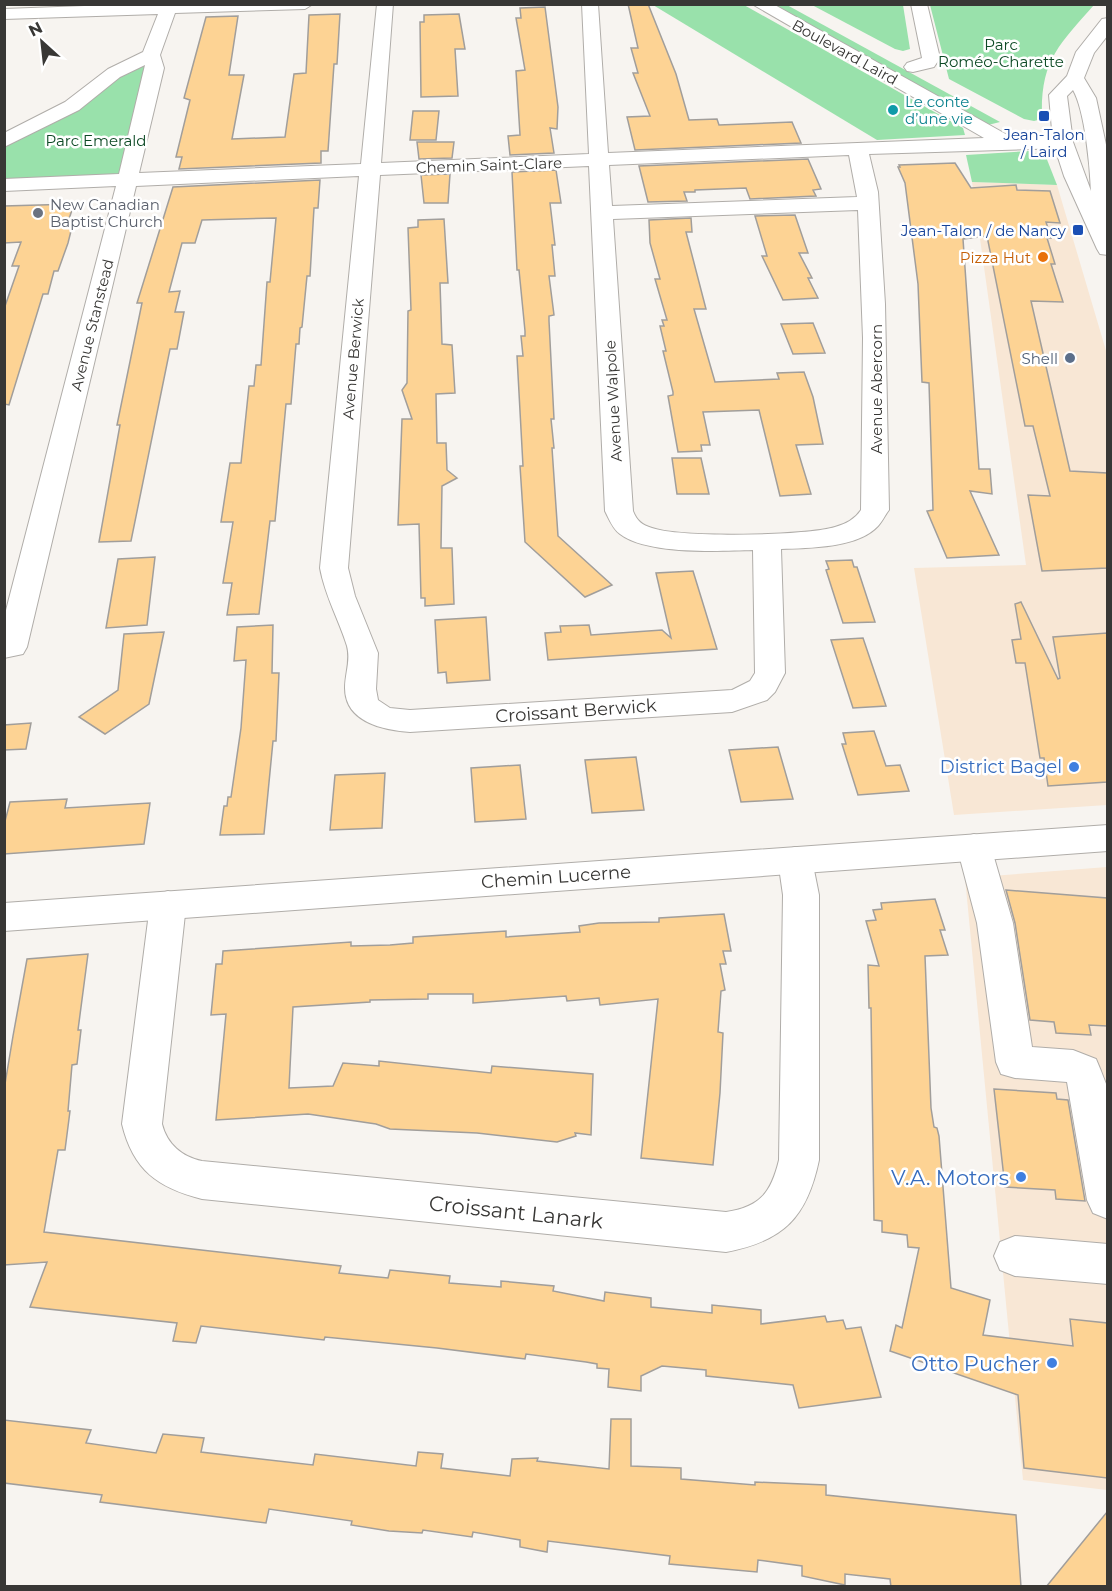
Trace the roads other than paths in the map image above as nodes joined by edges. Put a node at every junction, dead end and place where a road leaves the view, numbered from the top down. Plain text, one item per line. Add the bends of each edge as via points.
1 (304, 4) edge
2 (385, 4) edge
3 (590, 4) edge
4 (760, 4) edge
5 (919, 4) edge
6 (169, 7) edge
7 (4, 14) edge
8 (1107, 23) edge
9 (151, 55) junction
10 (892, 56) dead end
11 (913, 67) junction
12 (933, 78) dead end
13 (1075, 78) junction
14 (1062, 136) junction
15 (1101, 138) edge
16 (1001, 139) junction
17 (4, 141) edge
18 (857, 150) junction
19 (599, 161) junction
20 (370, 170) junction
21 (128, 180) junction
22 (4, 185) edge
23 (867, 203) junction
24 (603, 213) junction
25 (1106, 243) edge
26 (767, 541) junction
27 (8, 647) edge
28 (367, 707) joint
29 (1107, 838) edge
30 (974, 847) junction
31 (795, 860) junction
32 (168, 905) junction
33 (4, 916) edge
34 (1107, 1200) edge
35 (1015, 1256) dead end
36 (1107, 1264) edge

1 - 6 street
2 - 20 street, Avenue Berwick
3 - 19 street, Avenue Walpole
4 - 16 street, Boulevard Laird
5 - 11 street via 931,60
6 - 7 street
6 - 9 street, Avenue Stanstead
8 - 13 street via 1085,51
9 - 17 street via 114,73 72,106
9 - 21 street, Avenue Stanstead via 155,68
10 - 11 street, Boulevard Laird
11 - 12 street, Boulevard Laird
13 - 14 street via 1058,96
13 - 15 street via 1087,98
14 - 15 street
14 - 16 street, Boulevard Laird
14 - 16 street via 1023,128
14 - 25 street via 1074,176
15 - 25 street
16 - 18 street, Chemin Saint-Clare
18 - 19 street, Chemin Saint-Clare
18 - 23 street, Avenue Abercorn
19 - 20 street, Chemin Saint-Clare
19 - 24 street, Avenue Walpole
20 - 21 street, Chemin Saint-Clare
20 - 28 street, Avenue Berwick via 334,568 361,645 364,659 360,687
21 - 22 street, Chemin Saint-Clare
21 - 27 street, Avenue Stanstead
23 - 24 street
23 - 26 street, Avenue Abercorn via 875,318 875,510 867,525 853,532
24 - 26 street, Avenue Walpole via 619,511 623,521 643,535 663,539
26 - 28 street, Croissant Berwick via 772,667 765,685 755,694 712,703 410,721 385,717
29 - 30 street, Chemin Lucerne
30 - 31 street, Chemin Lucerne
30 - 34 street via 995,923 1014,1062 1073,1066 1082,1071
31 - 32 street, Chemin Lucerne
31 - 32 street, Croissant Lanark via 801,895 799,1160 789,1195 775,1213 753,1227 726,1232 202,1180 187,1178 168,1168 147,1143 142,1125
32 - 33 street, Chemin Lucerne
35 - 36 street

